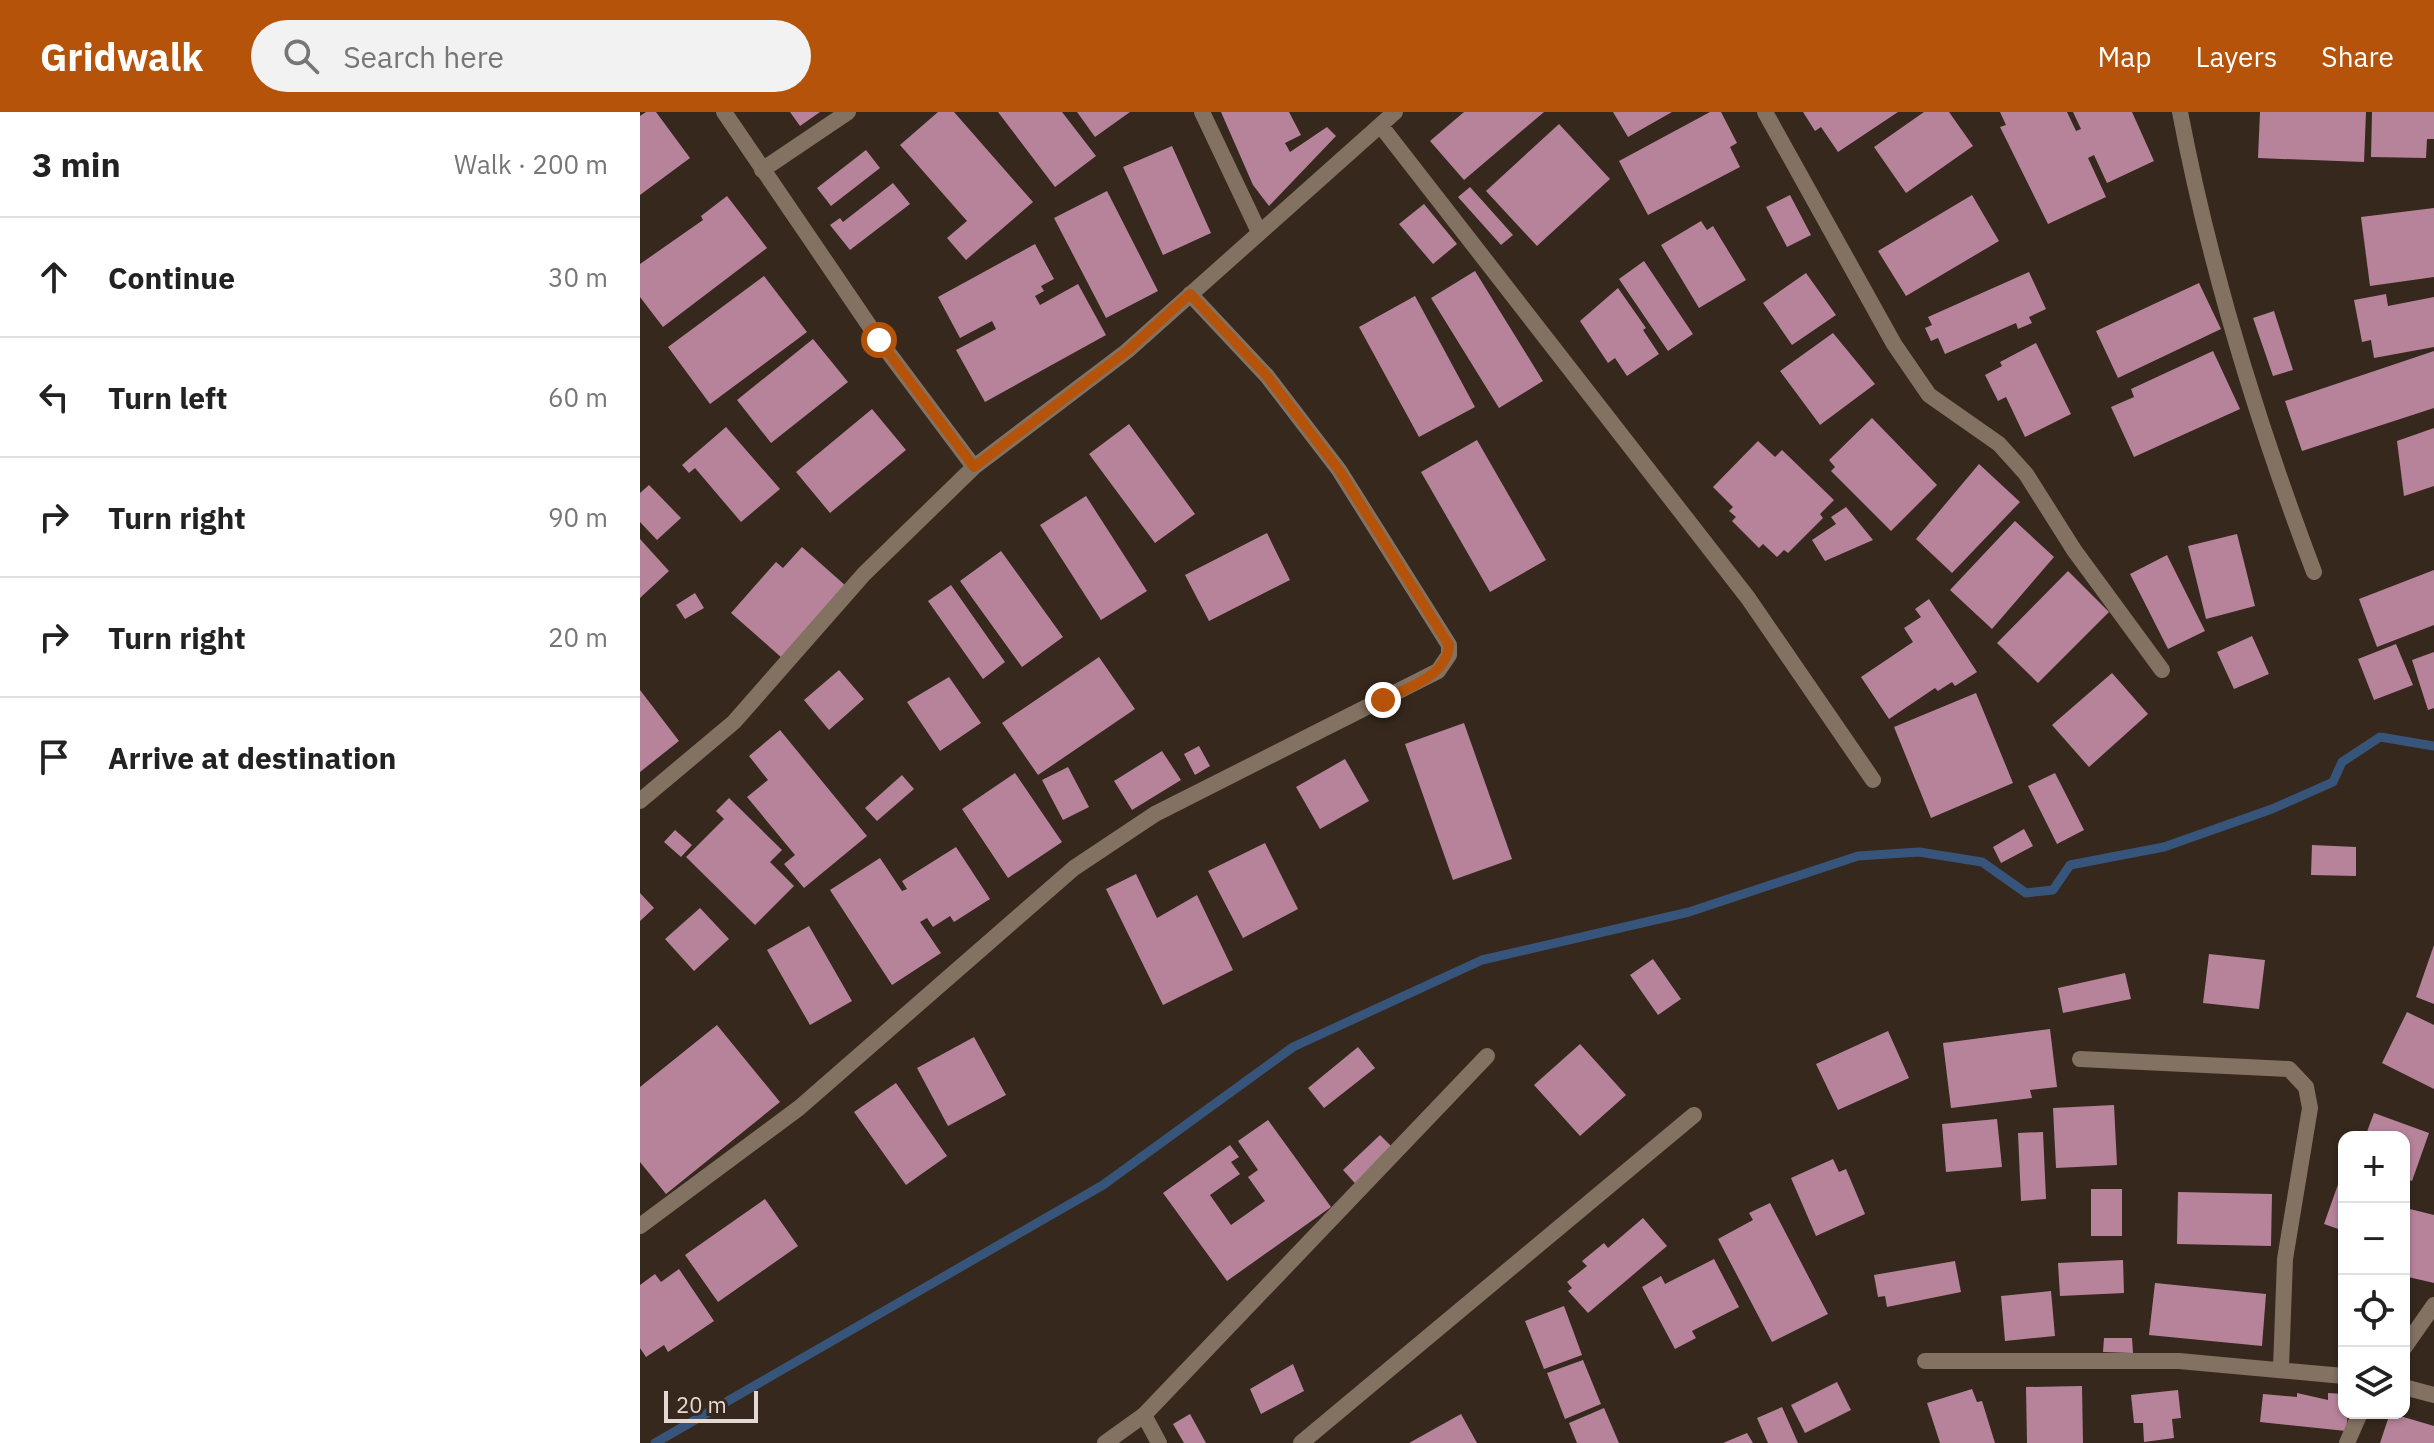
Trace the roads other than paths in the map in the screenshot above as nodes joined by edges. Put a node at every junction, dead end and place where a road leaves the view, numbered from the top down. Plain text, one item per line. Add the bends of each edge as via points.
1 (724, 112) edge
2 (848, 112) edge
3 (1202, 112) edge
4 (1395, 112) edge
5 (1765, 112) edge
6 (2180, 112) edge
7 (1381, 126) junction
8 (762, 170) junction
9 (1259, 232) junction
10 (1190, 294) junction
11 (974, 467) junction
12 (2314, 572) dead end
13 (2162, 670) dead end
14 (1873, 780) dead end
15 (640, 801) edge
16 (1487, 1056) dead end
17 (2080, 1059) dead end
18 (1694, 1115) dead end
19 (640, 1226) edge
20 (2434, 1305) edge
21 (2405, 1347) edge
22 (1925, 1361) dead end
23 (2281, 1368) junction
24 (2338, 1375) edge
25 (2410, 1389) edge
26 (2434, 1395) edge
27 (1144, 1415) junction
28 (2357, 1419) edge
29 (1105, 1443) edge
30 (1159, 1443) edge
31 (1301, 1443) edge
32 (2347, 1443) edge

1 - 8 street
2 - 8 street
3 - 9 street
4 - 7 street
5 - 13 street via 1886,331 1929,395 1999,444 2026,474
6 - 12 street via 2201,220 2271,461
7 - 9 street
7 - 14 street via 1748,598
8 - 11 street
9 - 10 street
10 - 11 street via 1127,351
10 - 19 street via 1267,376 1339,470 1449,645 1449,655 1438,671 1155,814 1074,868 799,1108
11 - 15 street via 864,574 734,722
16 - 27 street
17 - 23 street via 2289,1069 2306,1087 2310,1108 2285,1259
18 - 31 street
20 - 21 street
22 - 23 street via 2179,1361
23 - 24 street
25 - 26 street
27 - 29 street
27 - 30 street
28 - 32 street

